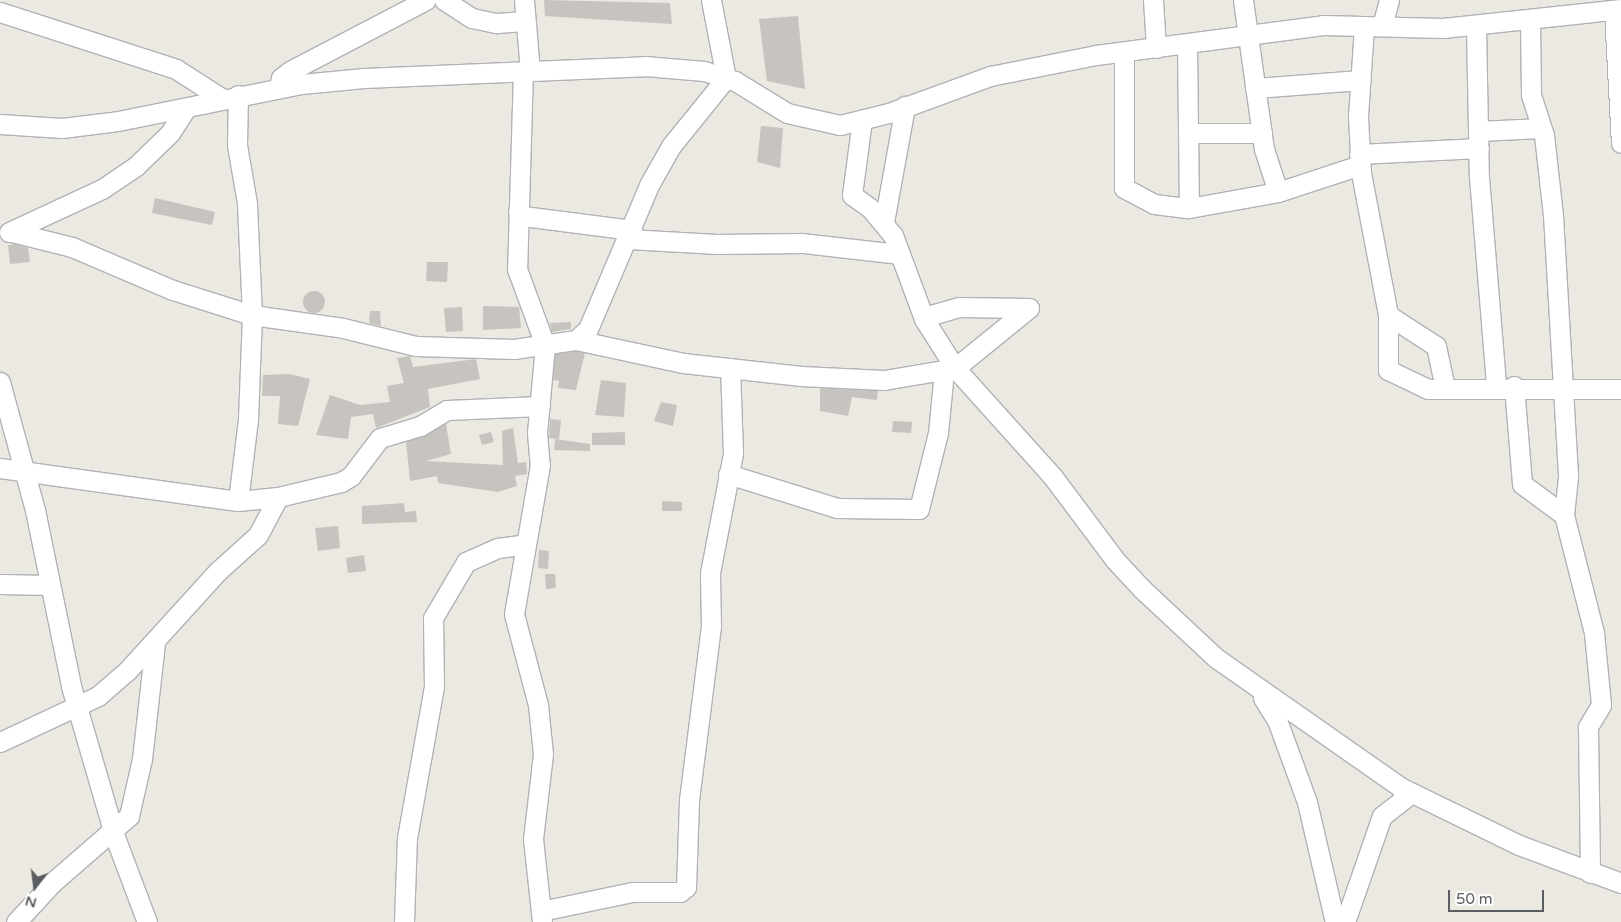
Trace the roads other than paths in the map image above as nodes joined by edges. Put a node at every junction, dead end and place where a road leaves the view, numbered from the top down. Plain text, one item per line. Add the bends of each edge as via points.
1 (426, 0) edge
2 (444, 0) edge
3 (524, 0) edge
4 (711, 0) edge
5 (1152, 0) edge
6 (1243, 0) edge
7 (1389, 0) edge
8 (1607, 8) edge
9 (0, 12) edge
10 (525, 20) junction
11 (1530, 22) junction
12 (1373, 26) junction
13 (1476, 26) junction
14 (1248, 36) junction
15 (1187, 45) junction
16 (1156, 48) junction
17 (1124, 52) junction
18 (526, 71) junction
19 (726, 78) junction
20 (1361, 80) junction
21 (279, 88) junction
22 (1255, 88) junction
23 (231, 97) junction
24 (905, 106) junction
25 (185, 110) junction
26 (1620, 111) edge
27 (862, 120) junction
28 (0, 124) edge
29 (1542, 128) junction
30 (1188, 133) junction
31 (1262, 133) junction
32 (1478, 140) junction
33 (1621, 143) edge
34 (1360, 160) junction
35 (1278, 192) junction
36 (1189, 208) junction
37 (518, 210) junction
38 (884, 222) junction
39 (6, 233) edge
40 (630, 235) junction
41 (899, 254) junction
42 (252, 315) junction
43 (1388, 315) junction
44 (924, 317) junction
45 (576, 340) junction
46 (545, 345) junction
47 (730, 368) junction
48 (950, 370) junction
49 (0, 382) edge
50 (1505, 386) junction
51 (1560, 386) junction
52 (1445, 388) junction
53 (1621, 389) edge
54 (540, 406) junction
55 (0, 468) edge
56 (728, 474) junction
57 (26, 475) junction
58 (278, 497) junction
59 (238, 501) junction
60 (1564, 515) junction
61 (526, 544) junction
62 (0, 584) edge
63 (49, 586) junction
64 (155, 643) junction
65 (1258, 689) junction
66 (78, 705) junction
67 (0, 742) edge
68 (1411, 793) junction
69 (113, 829) junction
70 (1590, 873) junction
71 (1621, 882) edge
72 (541, 917) edge
73 (16, 922) edge
74 (147, 922) edge
75 (404, 922) edge
76 (1335, 922) edge
77 (1345, 922) edge

1 - 21 street via 290,71 281,78
2 - 10 street via 472,18 496,23
3 - 10 street
4 - 19 street
5 - 16 street
6 - 14 street
7 - 12 street
8 - 11 street
8 - 26 street
9 - 23 street via 176,68
10 - 18 street
11 - 13 street
11 - 29 street via 1531,95
12 - 13 street
12 - 14 street via 1323,25
12 - 20 street
13 - 32 street
14 - 15 street
14 - 22 street
15 - 16 street
15 - 30 street
16 - 17 street
17 - 24 street via 990,76
17 - 36 street via 1124,188 1154,204
18 - 19 street via 644,66 704,71
18 - 21 street via 364,78
18 - 37 street
19 - 27 street via 795,116 840,125
19 - 40 street via 671,146
20 - 22 street
20 - 34 street
21 - 23 street
22 - 31 street
23 - 25 street
23 - 42 street via 247,203
24 - 27 street
24 - 38 street
25 - 28 street via 62,128
25 - 39 street via 170,133 136,166 102,189
26 - 33 street
27 - 38 street via 852,195
29 - 32 street
29 - 51 street via 1553,215
30 - 31 street
30 - 36 street
31 - 35 street
32 - 34 street
32 - 50 street
34 - 35 street
34 - 43 street
35 - 36 street
37 - 40 street via 523,216
37 - 46 street via 517,269
38 - 41 street
39 - 42 street via 72,247 173,290
40 - 41 street via 717,244 802,243
40 - 45 street via 588,329
41 - 44 street
42 - 46 street via 343,328 416,346 514,349
42 - 59 street via 249,410
43 - 52 street via 1436,346
43 - 52 street via 1388,370 1424,388
44 - 48 street
44 - 48 street via 959,307 1029,308
45 - 46 street
45 - 47 street via 682,363
46 - 54 street
47 - 48 street via 884,380
47 - 56 street via 734,429
48 - 56 street via 918,509 837,508
48 - 65 street via 1053,477 1115,560 1216,658
49 - 57 street
50 - 51 street
50 - 52 street
50 - 60 street via 1522,484
51 - 53 street
51 - 60 street via 1568,477
54 - 58 street via 447,410 420,426 380,438 351,476 341,482
54 - 61 street via 540,465
55 - 57 street
56 - 72 street via 710,573 711,627 689,800 686,887 680,892 632,892
57 - 59 street
57 - 63 street
58 - 59 street
58 - 64 street via 258,535 218,571
60 - 70 street via 1594,633 1601,705 1588,727
61 - 72 street via 514,614 538,705 543,754 533,838
61 - 75 street via 498,548 466,562 433,618 434,687 407,838
62 - 63 street
63 - 66 street
64 - 66 street via 98,696
64 - 69 street via 142,759 132,809
65 - 68 street
65 - 76 street via 1277,720 1307,802
66 - 67 street
66 - 69 street
68 - 70 street
68 - 77 street via 1382,816
69 - 73 street
69 - 74 street
70 - 71 street

